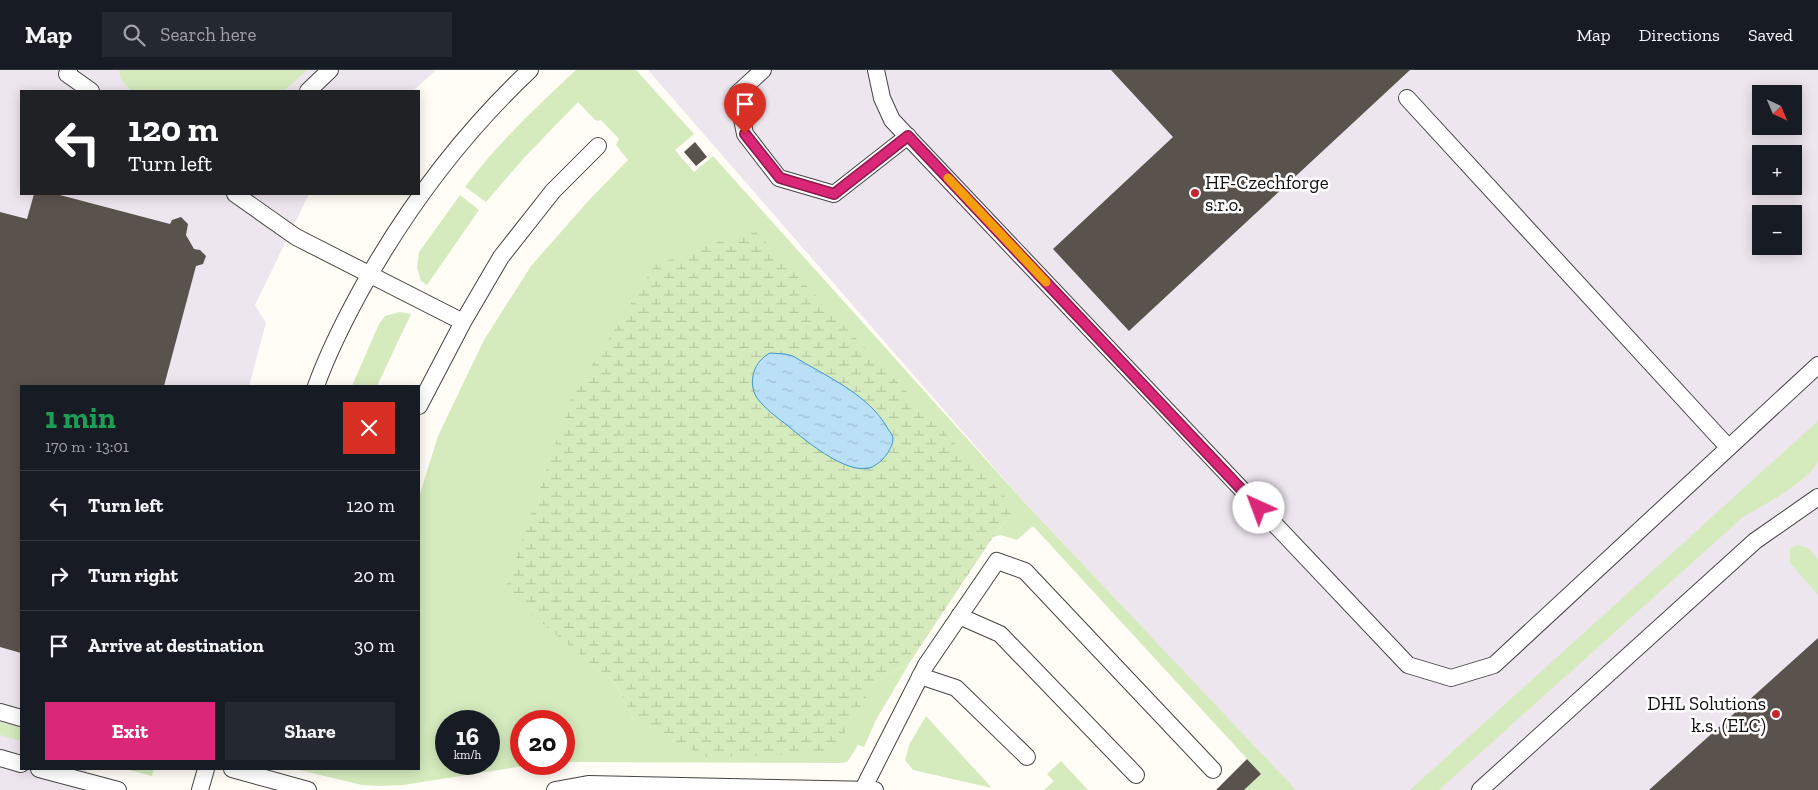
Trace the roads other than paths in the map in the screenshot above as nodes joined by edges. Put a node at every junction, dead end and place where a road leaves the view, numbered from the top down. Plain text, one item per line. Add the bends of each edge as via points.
1 (69, 70) edge
2 (330, 70) edge
3 (530, 70) edge
4 (763, 70) edge
5 (876, 70) edge
6 (90, 90) edge
7 (309, 90) edge
8 (1407, 98) dead end
9 (908, 136) junction
10 (598, 146) dead end
11 (236, 195) edge
12 (370, 274) junction
13 (463, 322) junction
14 (1818, 365) edge
15 (316, 385) edge
16 (420, 404) edge
17 (1728, 447) junction
18 (1818, 497) edge
19 (959, 616) junction
20 (920, 676) junction
21 (0, 712) edge
22 (20, 718) edge
23 (1027, 757) dead end
24 (0, 758) edge
25 (20, 764) edge
26 (42, 770) edge
27 (206, 770) edge
28 (236, 770) edge
29 (1213, 770) dead end
30 (1136, 775) dead end
31 (869, 789) edge
32 (118, 790) edge
33 (200, 790) edge
34 (308, 790) edge
35 (556, 790) edge
36 (1480, 790) edge

1 - 6 lane via 67,74
2 - 7 lane
3 - 12 lane via 436,173
4 - 9 lane via 737,94 745,134 780,178 834,194
5 - 9 lane via 882,98 892,120
8 - 17 lane
9 - 17 lane via 1408,665 1451,678 1494,665
10 - 13 lane via 553,191 501,258
11 - 12 lane via 296,237
12 - 13 lane
12 - 15 lane via 342,325
13 - 16 lane
14 - 17 lane
18 - 36 lane via 1755,541
19 - 20 lane
19 - 29 lane via 997,561 1026,571
19 - 30 lane via 1000,634
20 - 23 lane via 956,688
20 - 31 lane
21 - 22 lane
24 - 25 lane
26 - 32 lane
27 - 33 lane
28 - 34 lane
31 - 35 lane via 588,784

